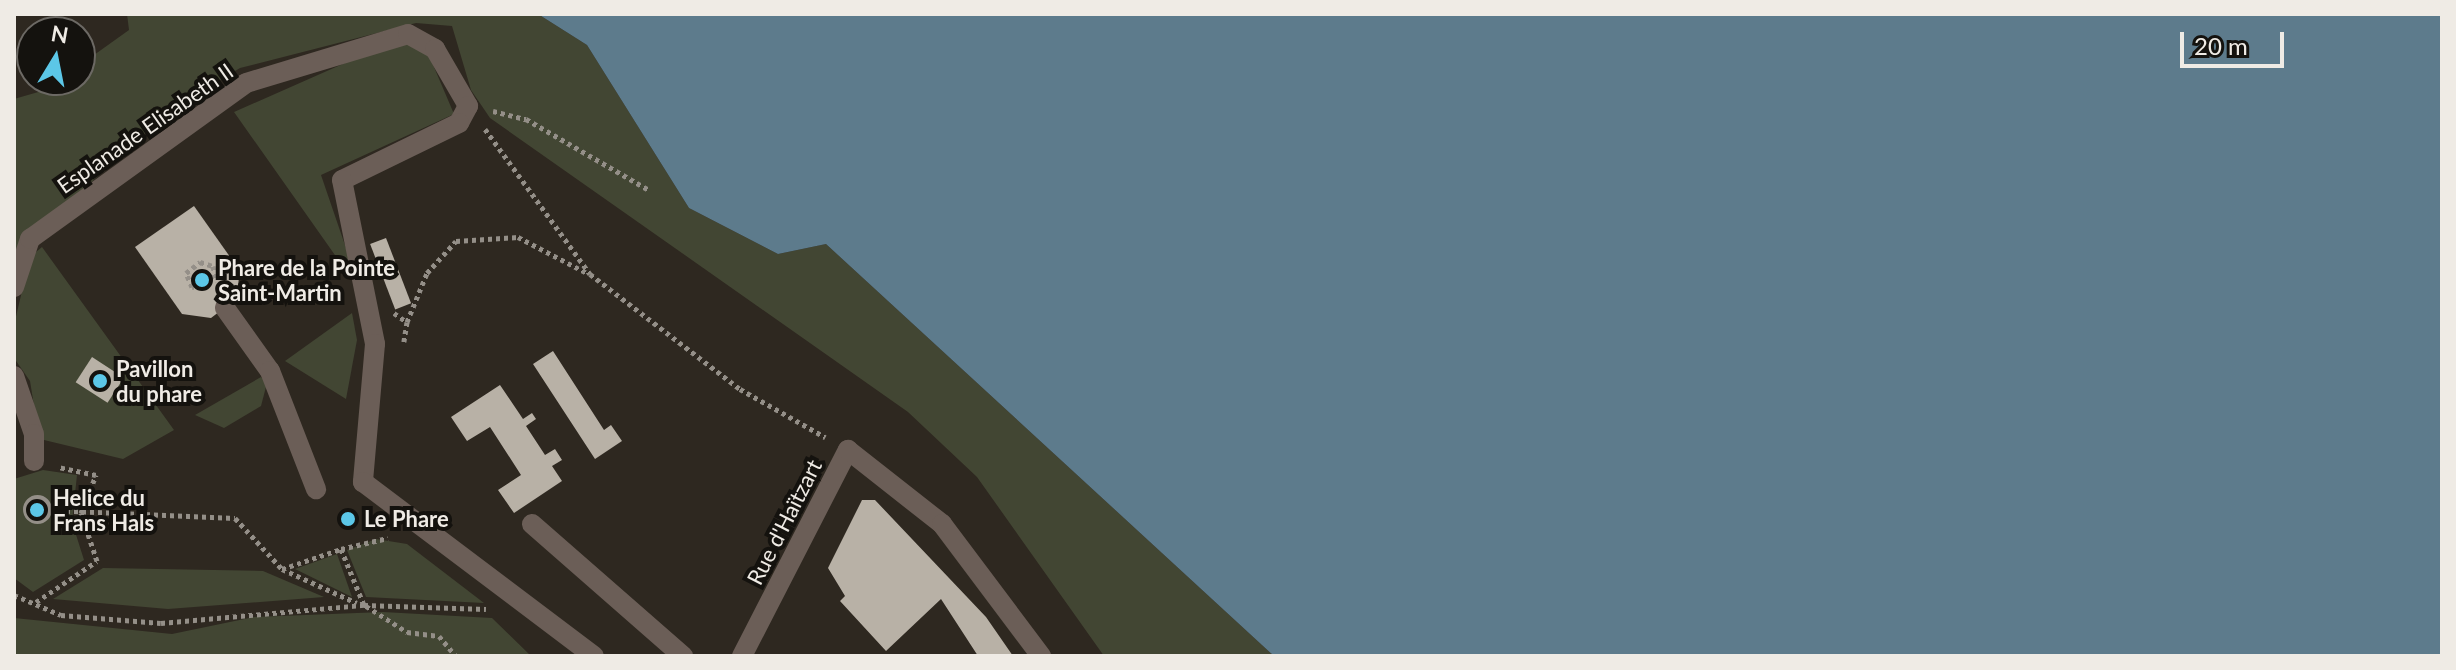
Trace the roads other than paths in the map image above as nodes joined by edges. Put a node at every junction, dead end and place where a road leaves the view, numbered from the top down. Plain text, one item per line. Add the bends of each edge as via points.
1 (14, 287) edge
2 (225, 308) dead end
3 (14, 376) edge
4 (34, 461) road end
5 (316, 489) dead end
6 (532, 524) dead end
7 (594, 656) edge
8 (683, 656) edge
9 (742, 656) edge
10 (1041, 656) edge

1 - 7 street, Esplanade Elisabeth II via 30,239 246,83 408,34 435,49 468,106 459,123 342,180 375,344 363,482
2 - 5 street via 270,371
3 - 4 street via 34,434
6 - 8 street
9 - 10 street, Rue d'Haïtzart via 848,450 942,524

